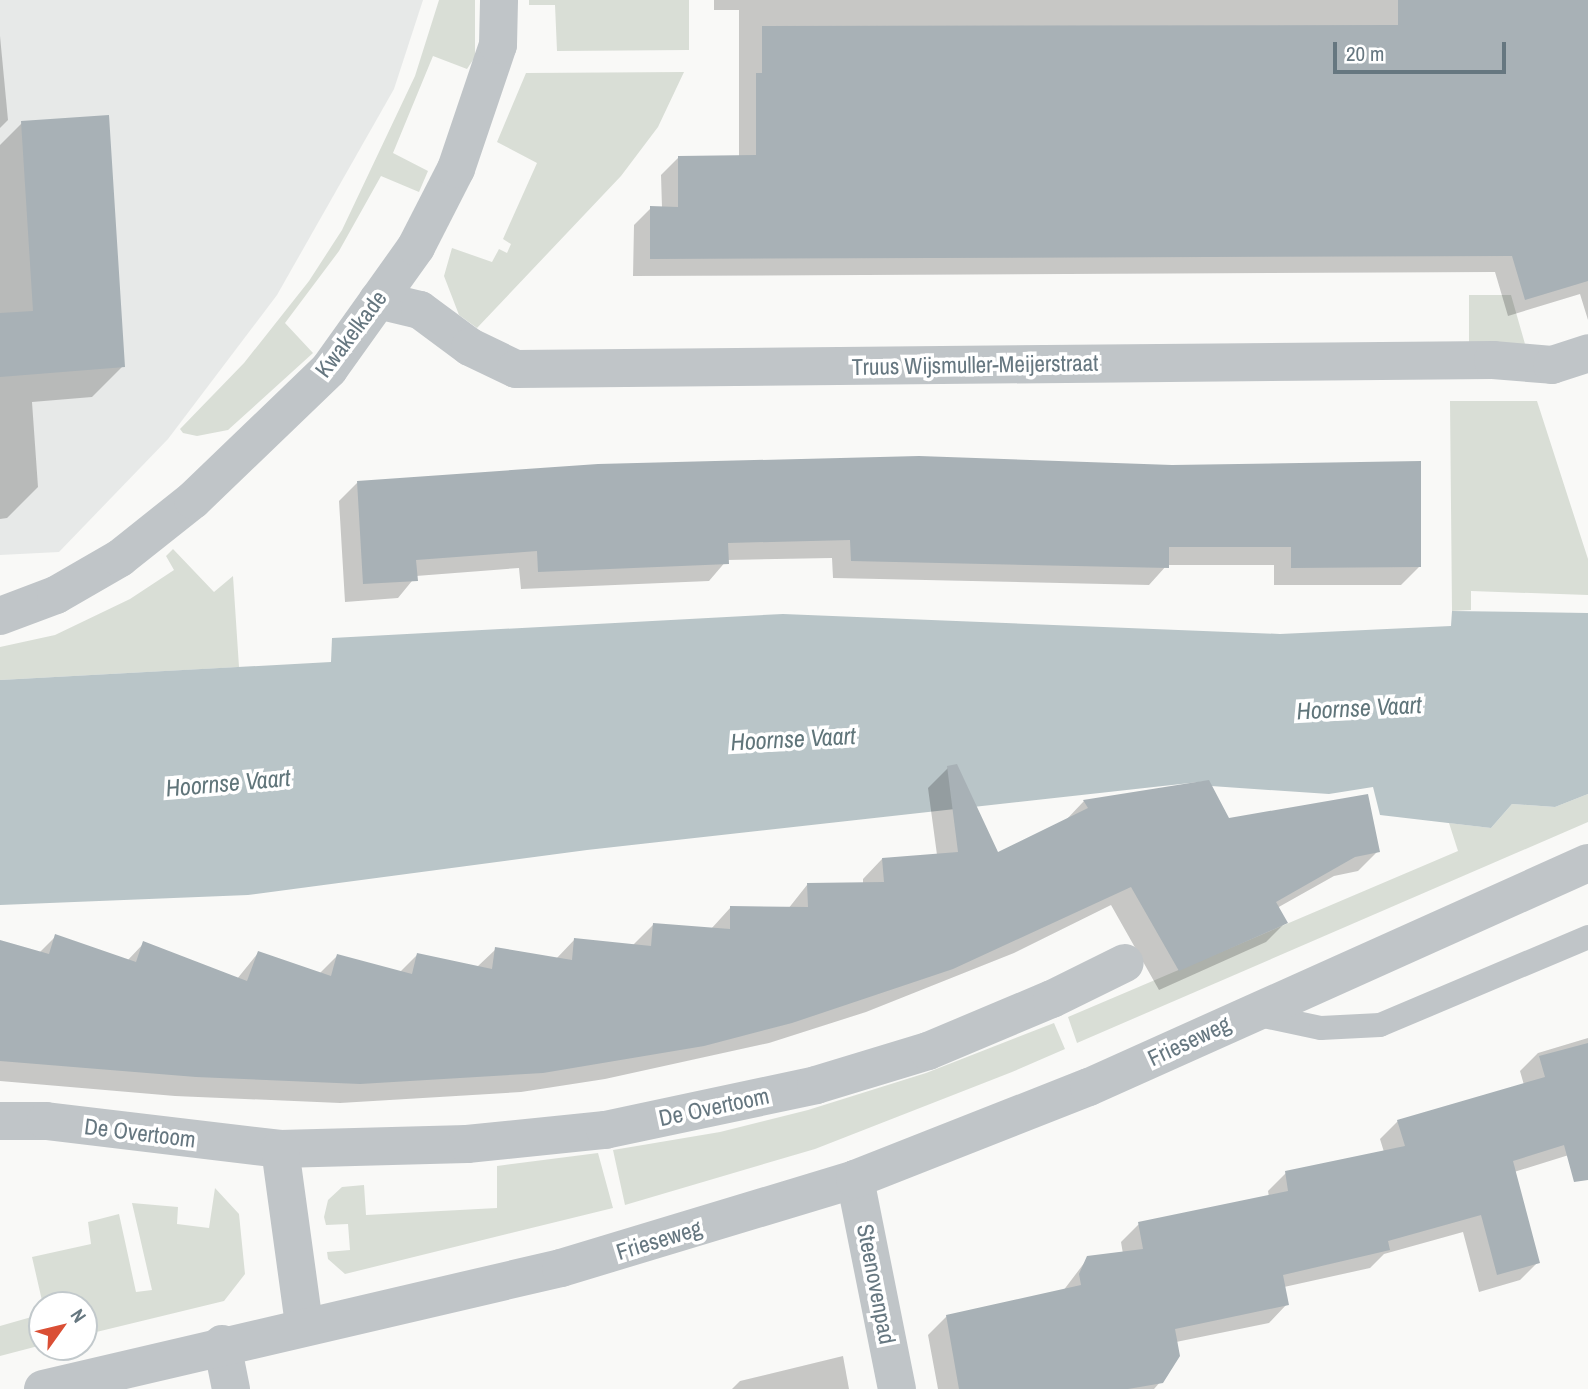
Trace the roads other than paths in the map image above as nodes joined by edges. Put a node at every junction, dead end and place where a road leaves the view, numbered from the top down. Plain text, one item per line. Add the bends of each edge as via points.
1 (499, 0) edge
2 (378, 300) junction
3 (1588, 353) edge
4 (0, 616) edge
5 (1588, 863) edge
6 (1588, 937) edge
7 (1125, 963) dead end
8 (1250, 1013) junction
9 (0, 1122) edge
10 (280, 1149) junction
11 (855, 1179) junction
12 (304, 1325) junction
13 (222, 1344) junction
14 (43, 1389) edge
15 (231, 1389) edge
16 (897, 1389) edge

1 - 2 street, Kwakelkade via 498,45 457,169 416,247
2 - 3 street, Truus Wijsmuller-Meijerstraat via 420,310 470,347 516,369 1470,360 1552,365
2 - 4 street, Kwakelkade via 328,369 193,500 88,577
5 - 8 street, Frieseweg
6 - 8 lane, Frieseweg via 1380,1025 1321,1028
7 - 10 street, De Overtoom via 928,1051 713,1108 605,1130 467,1144
8 - 11 street, Frieseweg via 1089,1087
9 - 10 street, De Overtoom via 46,1121
10 - 12 street
11 - 12 street, Frieseweg via 625,1251
11 - 16 street, Steenovenpad
12 - 13 street, Frieseweg
13 - 14 street, Frieseweg
13 - 15 street

